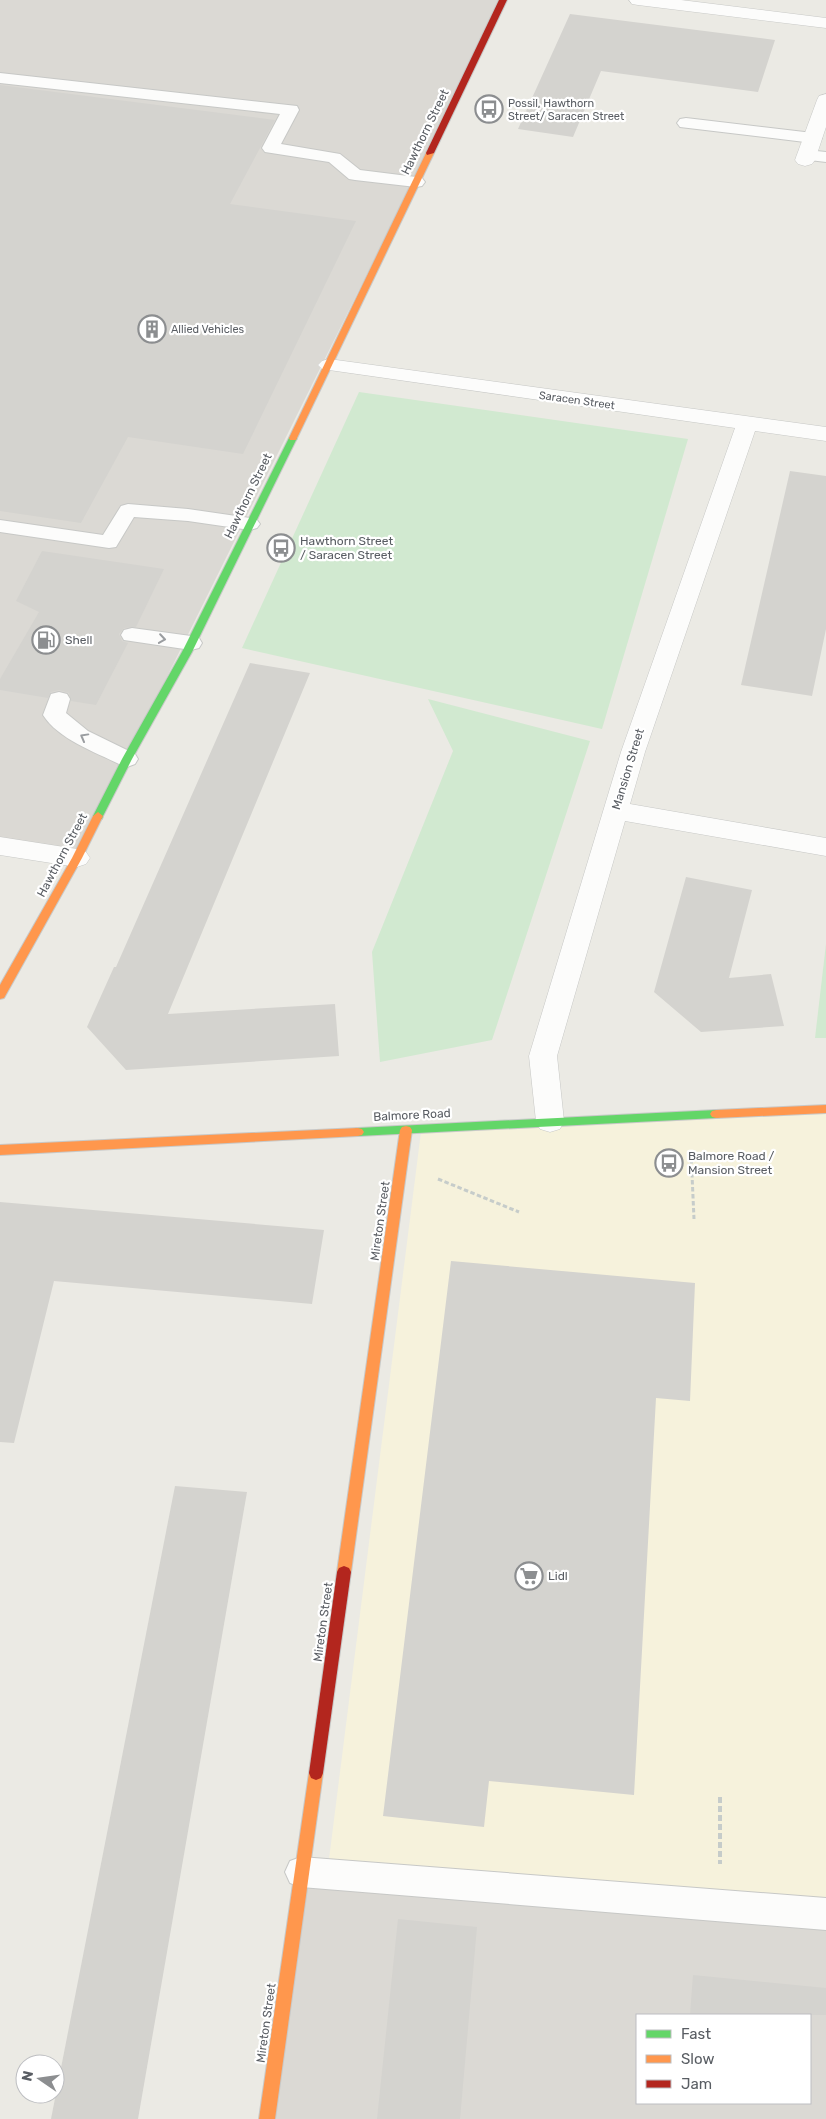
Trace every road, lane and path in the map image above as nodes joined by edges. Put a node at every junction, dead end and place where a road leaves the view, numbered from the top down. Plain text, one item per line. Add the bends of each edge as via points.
1 (503, 0) edge
2 (638, 0) edge
3 (676, 2) edge
4 (826, 23) edge
5 (0, 78) edge
6 (826, 100) edge
7 (686, 123) dead end
8 (809, 151) junction
9 (826, 157) edge
10 (416, 182) junction
11 (329, 365) junction
12 (748, 424) junction
13 (826, 434) edge
14 (250, 524) junction
15 (1, 527) edge
16 (132, 635) dead end
17 (191, 643) junction
18 (59, 699) dead end
19 (127, 759) junction
20 (615, 810) junction
21 (0, 846) edge
22 (826, 847) edge
23 (77, 858) junction
24 (0, 995) edge
25 (826, 1109) edge
26 (689, 1115) junction
27 (550, 1121) junction
28 (406, 1130) junction
29 (0, 1150) edge
30 (402, 1164) junction
31 (519, 1212) dead end
32 (694, 1219) dead end
33 (720, 1797) dead end
34 (301, 1872) junction
35 (720, 1906) junction
36 (826, 1914) edge
37 (267, 2119) edge

1 - 10 main road, Hawthorn Street
2 - 3 street
3 - 4 street
5 - 10 lane via 291,110 271,148 334,158 356,175
6 - 8 street
7 - 8 lane
8 - 9 lane
10 - 11 main road, Hawthorn Street
11 - 12 street, Saracen Street
11 - 14 main road, Hawthorn Street
12 - 13 street, Saracen Street
12 - 20 street, Mansion Street via 646,710
14 - 15 lane via 128,510 109,542
14 - 17 main road, Hawthorn Street
16 -> 17 lane
17 - 19 main road, Hawthorn Street
19 -> 18 lane via 80,736 54,715
19 - 23 main road, Hawthorn Street
20 - 22 street
20 - 27 street, Mansion Street via 543,1056
21 - 23 street
23 - 24 main road, Hawthorn Street
25 - 26 main road, Balmore Road
26 - 27 main road, Balmore Road
26 - 32 path
27 - 28 main road, Balmore Road
28 - 29 main road, Balmore Road
28 - 30 main road, Mireton Street
30 - 31 path
30 - 34 main road, Mireton Street
33 - 35 path
34 - 35 lane
34 - 37 main road, Mireton Street
35 - 36 lane

